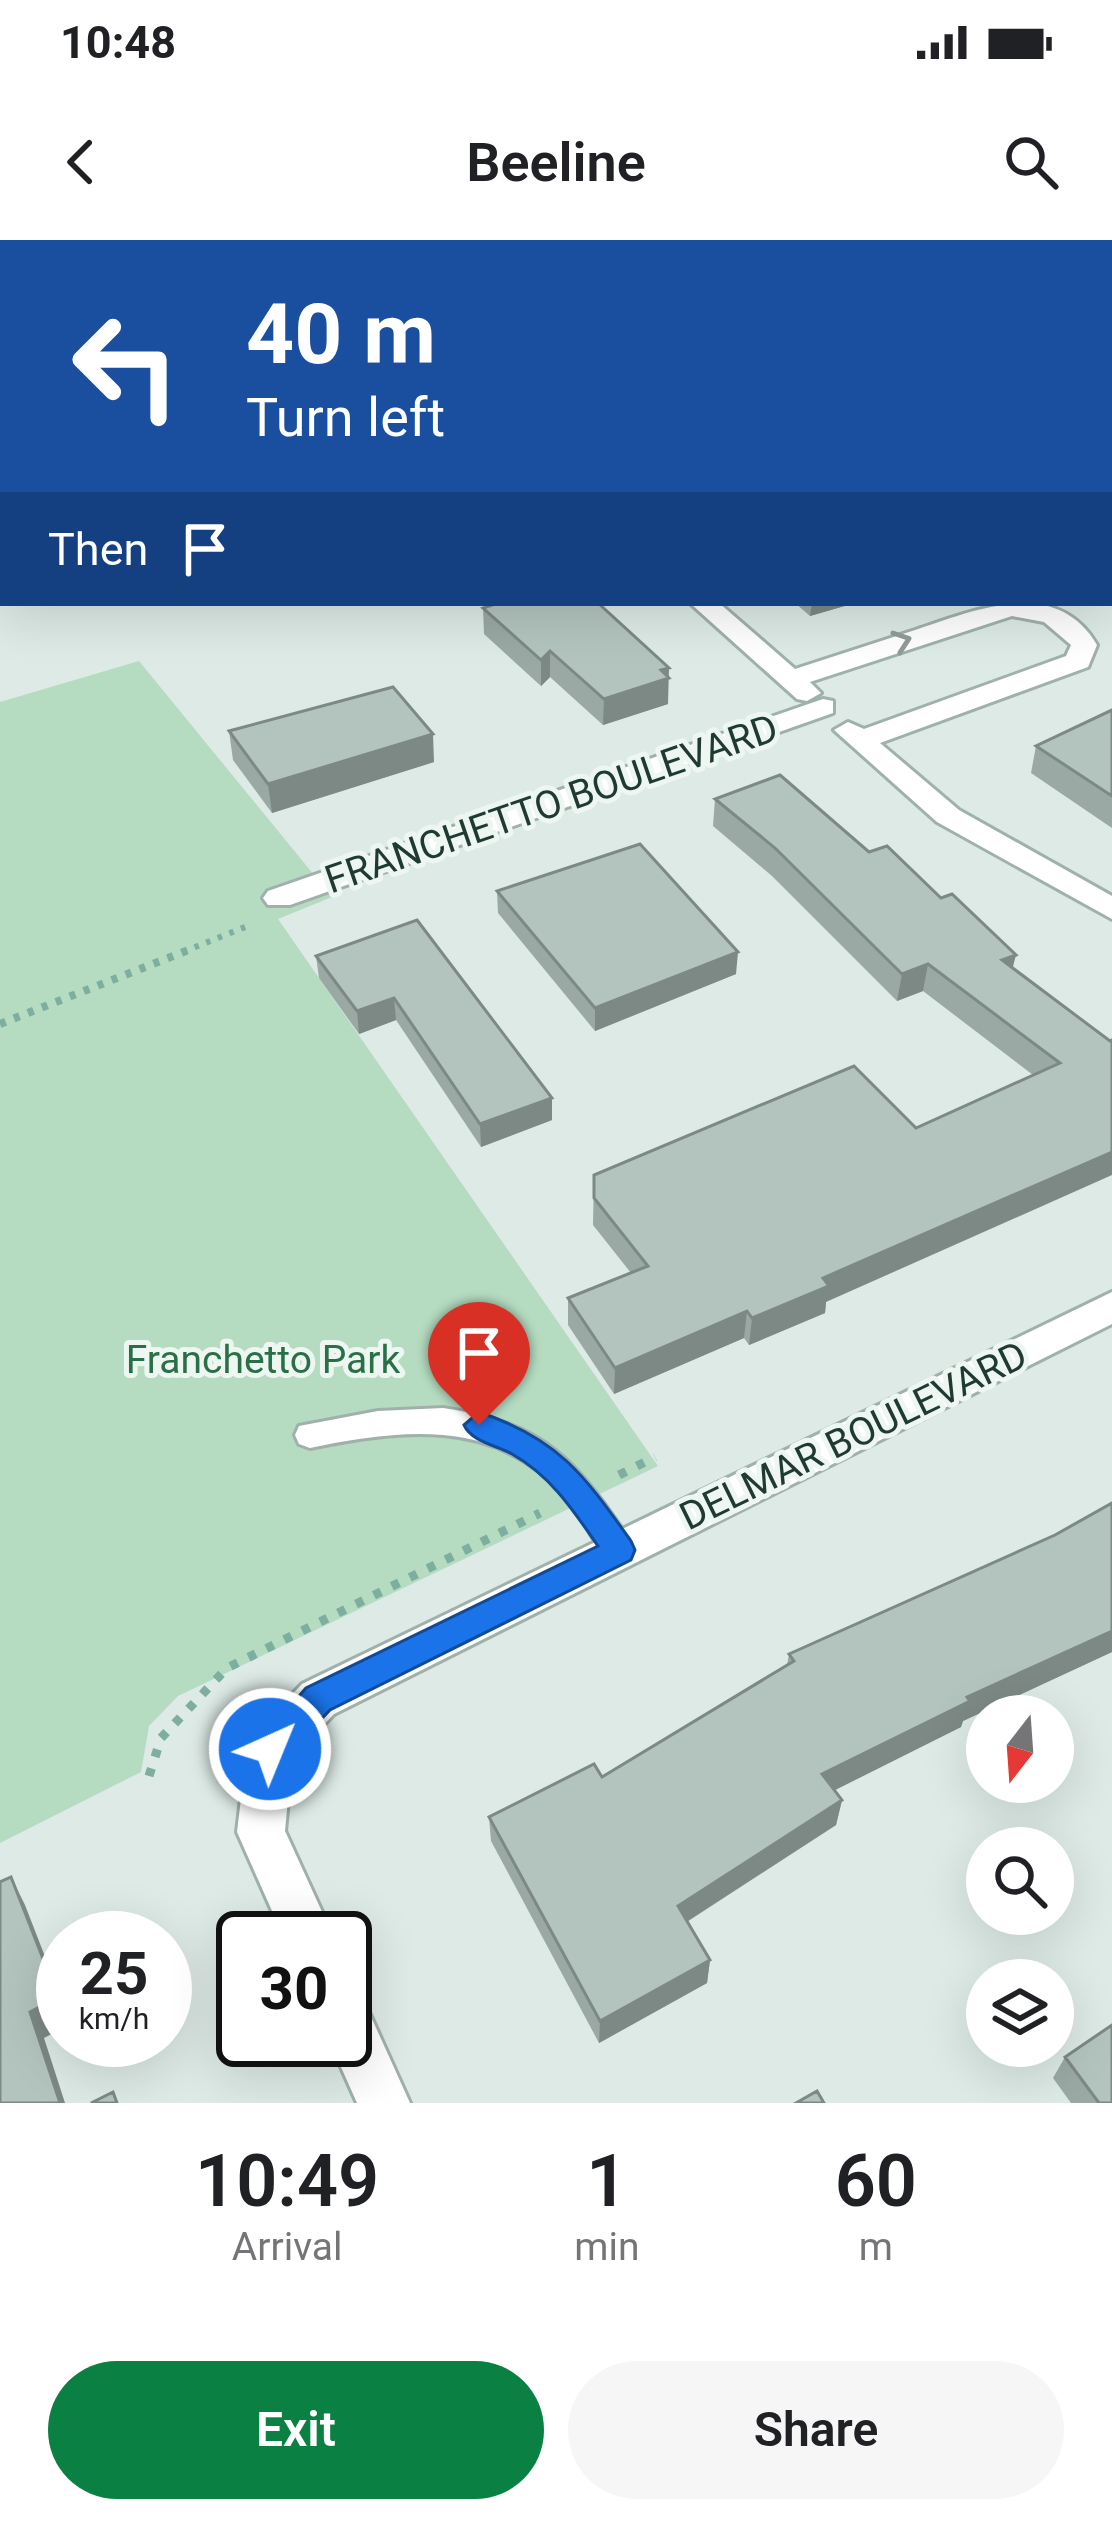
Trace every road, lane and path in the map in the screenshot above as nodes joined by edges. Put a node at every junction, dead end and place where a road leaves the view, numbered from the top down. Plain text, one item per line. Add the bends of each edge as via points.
1 (706, 606) edge
2 (791, 679) junction
3 (823, 707) junction
4 (860, 740) junction
5 (279, 898) joint
6 (1112, 909) edge
7 (0, 1024) edge
8 (1112, 1307) edge
9 (310, 1435) dead end
10 (655, 1457) dead end
11 (579, 1494) junction
12 (619, 1550) junction
13 (149, 1776) dead end
14 (297, 1911) edge
15 (368, 2067) edge
16 (384, 2103) edge

1 - 2 street
2 - 3 street
2 -> 4 street, FRANCHETTO BOULEVARD via 1010,608 1045,611 1075,627 1084,645 1078,661
3 - 4 street
3 - 5 street, FRANCHETTO BOULEVARD
4 - 6 street via 948,816
5 - 7 path via 263,919
8 - 12 street, DELMAR BOULEVARD
9 - 11 lane via 406,1416 479,1425 526,1447
10 - 11 path
11 - 12 lane
11 - 13 path via 227,1668 160,1738
12 - 14 street, DELMAR BOULEVARD via 318,1699 270,1749 261,1832
15 - 16 street

